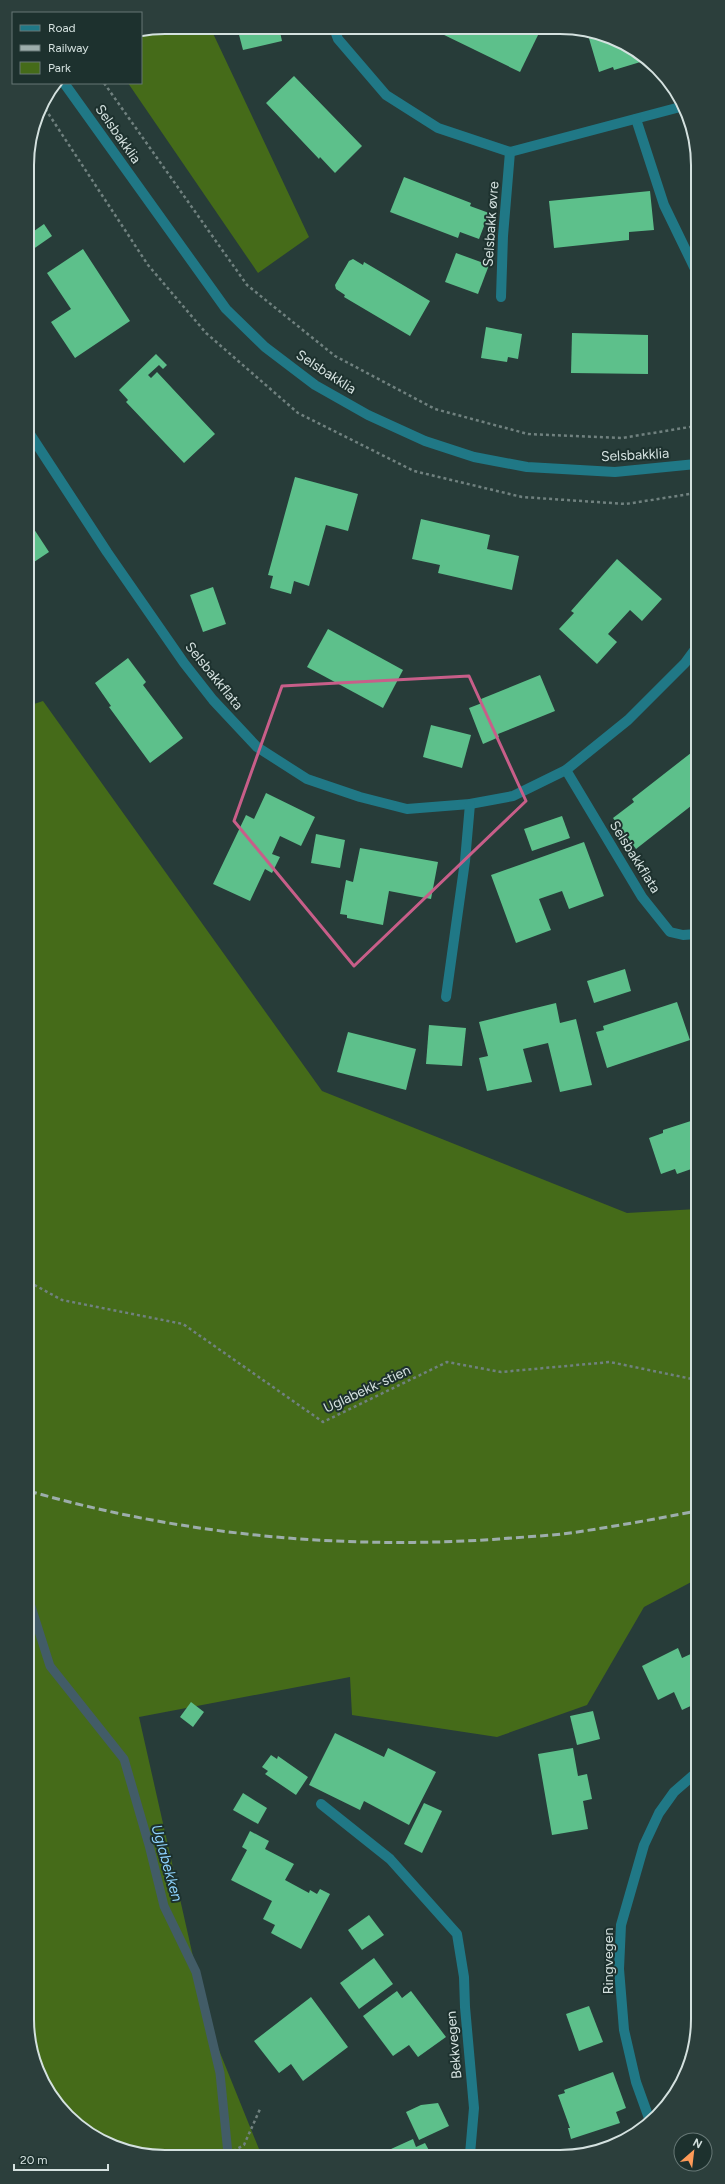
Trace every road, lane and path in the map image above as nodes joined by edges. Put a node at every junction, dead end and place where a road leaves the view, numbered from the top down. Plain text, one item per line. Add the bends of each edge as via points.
1 (336, 34) edge
2 (65, 84) edge
3 (105, 84) edge
4 (677, 108) edge
5 (636, 119) junction
6 (510, 152) junction
7 (691, 261) edge
8 (501, 297) dead end
9 (691, 427) edge
10 (34, 440) edge
11 (691, 464) edge
12 (691, 654) edge
13 (566, 770) junction
14 (470, 804) junction
15 (691, 934) edge
16 (446, 997) dead end
17 (34, 1285) edge
18 (691, 1379) edge
19 (691, 1777) edge
20 (321, 1804) dead end
21 (260, 2109) dead end
22 (648, 2116) edge
23 (235, 2150) edge
24 (470, 2150) edge

1 - 6 street via 386,96 438,128
2 - 11 street, Selsbakklia via 226,310 265,347 315,385 368,415 425,441 474,456 527,467 615,472
3 - 9 path via 247,285 335,356 435,409 528,434 622,438
4 - 5 street
5 - 6 street
5 - 7 street via 664,205
6 - 8 street, Selsbakk øvre
10 - 14 street, Selsbakkflata via 184,664 212,700 258,747 307,779 366,798 407,808
12 - 13 street, Selsbakkflata via 628,720
13 - 14 street, Selsbakkflata via 513,796
13 - 15 street, Selsbakkflata via 642,897 670,932
14 - 16 street via 466,860
17 - 18 path, Uglabekk-stien via 62,1300 183,1324 323,1422 447,1362 501,1372 610,1362
19 - 22 street, Ringvegen via 674,1792 658,1813 644,1846 621,1925 619,1968 624,2030 636,2082
20 - 24 street, Bekkvegen via 390,1859 457,1934 464,1977 474,2108
21 - 23 path via 244,2145

